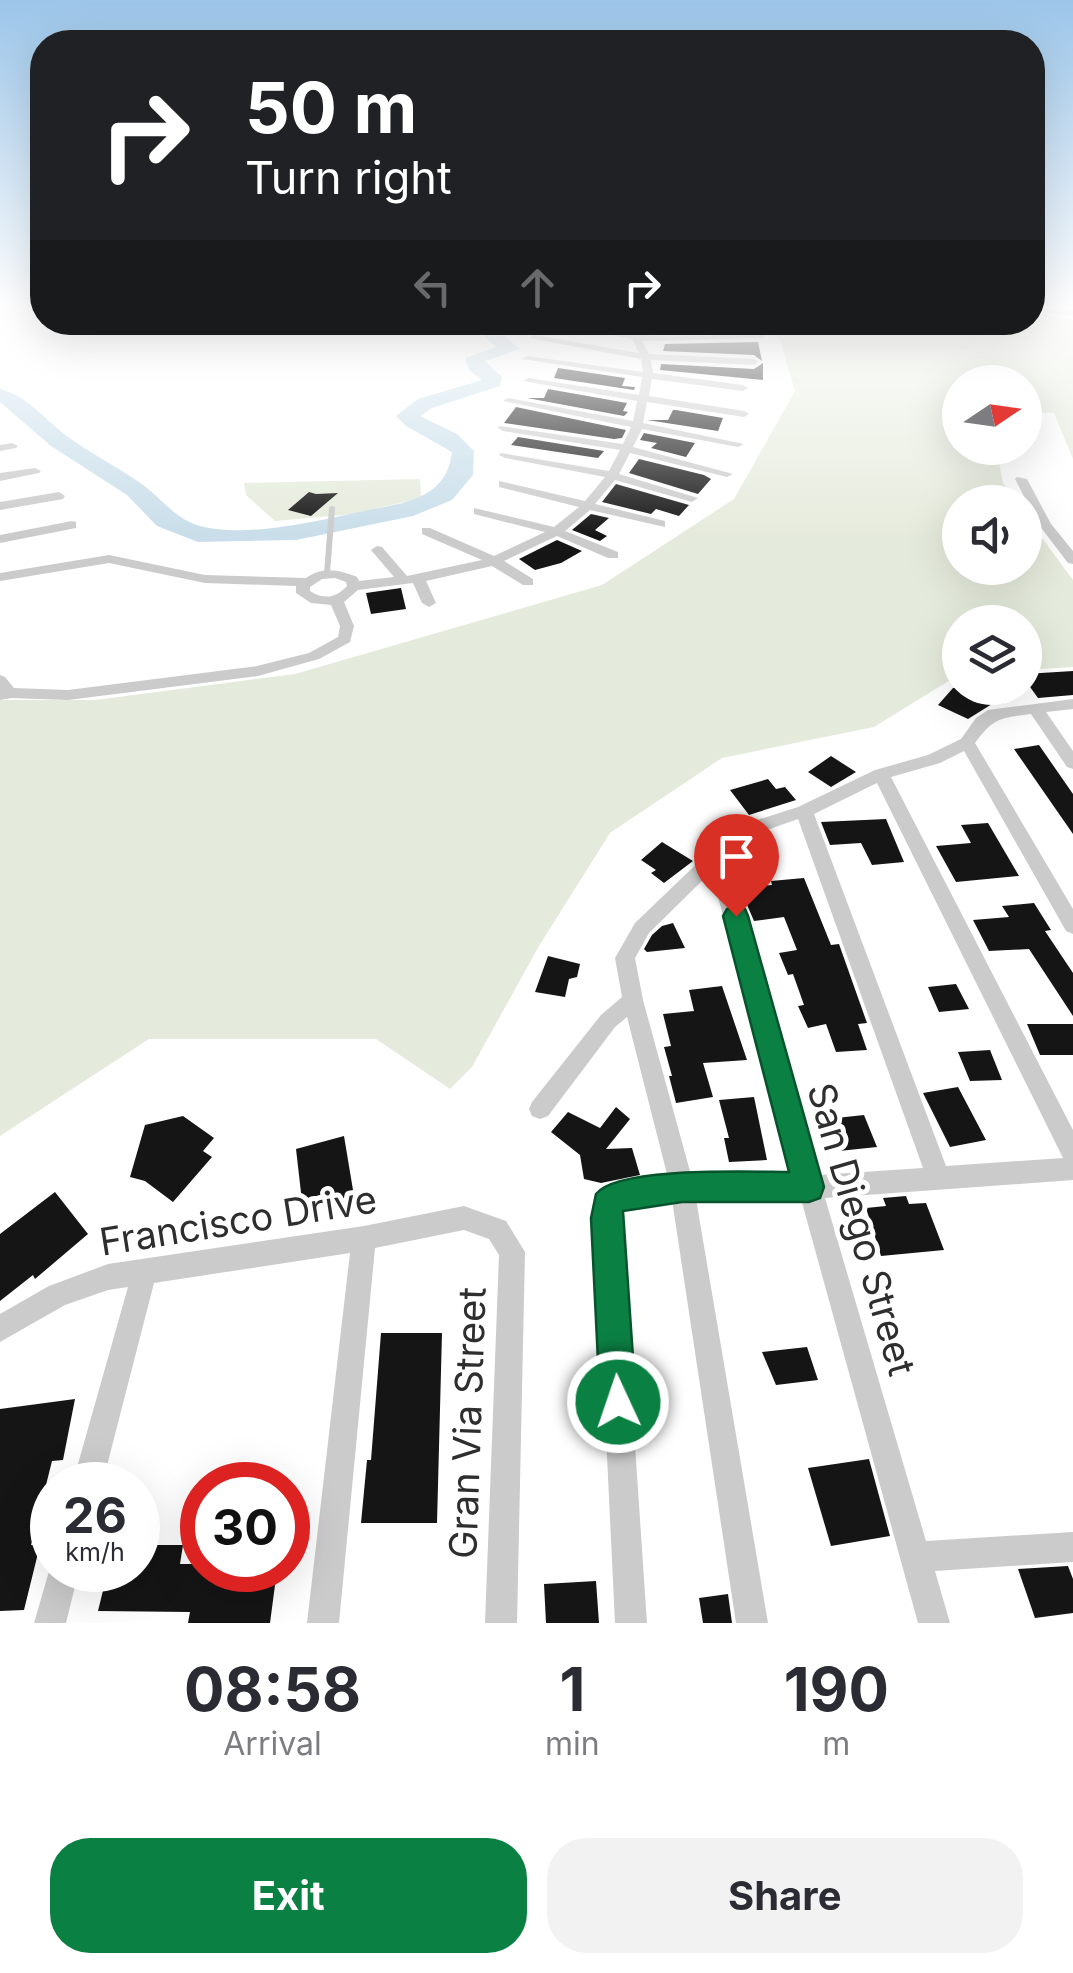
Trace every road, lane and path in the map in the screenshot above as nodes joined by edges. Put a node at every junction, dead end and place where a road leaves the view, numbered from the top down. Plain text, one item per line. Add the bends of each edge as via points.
1 (544, 384) edge
2 (648, 384) edge
3 (703, 384) edge
4 (743, 388) dead end
5 (508, 401) dead end
6 (642, 401) junction
7 (744, 414) dead end
8 (638, 425) junction
9 (504, 428) dead end
10 (738, 444) dead end
11 (627, 450) junction
12 (505, 455) dead end
13 (35, 471) dead end
14 (727, 474) dead end
15 (0, 478) edge
16 (613, 478) junction
17 (1021, 479) dead end
18 (503, 484) dead end
19 (59, 496) dead end
20 (692, 498) dead end
21 (593, 504) junction
22 (0, 506) edge
23 (332, 510) dead end
24 (478, 511) dead end
25 (660, 524) dead end
26 (72, 525) dead end
27 (426, 530) dead end
28 (555, 530) junction
29 (1072, 532) edge
30 (0, 539) edge
31 (1058, 541) junction
32 (377, 550) dead end
33 (612, 556) dead end
34 (1073, 560) edge
35 (494, 562) junction
36 (327, 574) junction
37 (0, 576) edge
38 (411, 580) junction
39 (306, 582) junction
40 (528, 582) dead end
41 (354, 586) junction
42 (336, 600) junction
43 (430, 604) dead end
44 (3, 689) edge
45 (1073, 704) edge
46 (1035, 708) junction
47 (966, 743) junction
48 (1073, 763) edge
49 (881, 774) junction
50 (804, 811) junction
51 (716, 856) junction
52 (1073, 926) edge
53 (632, 1000) junction
54 (540, 1108) dead end
55 (1073, 1154) edge
56 (1073, 1169) edge
57 (938, 1176) junction
58 (682, 1187) junction
59 (809, 1187) junction
60 (497, 1230) joint
61 (364, 1238) junction
62 (145, 1270) junction
63 (0, 1329) edge
64 (93, 1462) edge
65 (1073, 1547) edge
66 (916, 1557) junction
67 (58, 1592) edge
68 (50, 1623) edge
69 (323, 1623) edge
70 (501, 1623) edge
71 (632, 1623) edge
72 (752, 1623) edge
73 (934, 1623) edge

1 - 6 street
2 - 6 street
3 - 4 street
5 - 8 street
6 - 7 street
6 - 8 street
8 - 10 street
8 - 11 street
9 - 11 street
11 - 14 street
11 - 16 street
12 - 16 street
13 - 15 street
16 - 20 street
16 - 21 street
17 - 31 street
18 - 21 street
19 - 22 street
21 - 25 street
21 - 28 street
23 - 36 lane
24 - 28 street
26 - 30 street
27 - 35 street
28 - 33 street
28 - 35 street
29 - 31 street
31 - 34 street
32 - 38 street
35 - 38 street
35 - 40 street
36 - 39 street
36 - 41 street via 346,576
37 - 39 street via 109,559 205,579
38 - 41 street
38 - 43 street
39 - 42 street via 306,597
41 - 42 street
42 - 44 street via 345,639 292,662 68,695
45 - 46 street
46 - 47 street via 994,714
46 - 48 street
47 - 49 street
47 - 52 street
49 - 50 street
49 - 55 street
50 - 51 street via 755,824
50 - 57 street
51 - 53 street via 642,928 626,958
51 - 59 street, San Diego Street
53 - 54 street
53 - 58 street
56 - 57 street
57 - 59 street
58 - 59 street
58 - 71 street via 621,1195 607,1204
58 - 72 street
59 - 66 street, San Diego Street
60 - 61 street, Francisco Drive via 464,1218
60 - 70 street, Gran Via Street via 512,1252
61 - 62 street, Francisco Drive
61 - 69 street
62 - 63 street, Francisco Drive via 83,1284
62 - 64 street
65 - 66 street
66 - 73 street, San Diego Street
67 - 68 street

